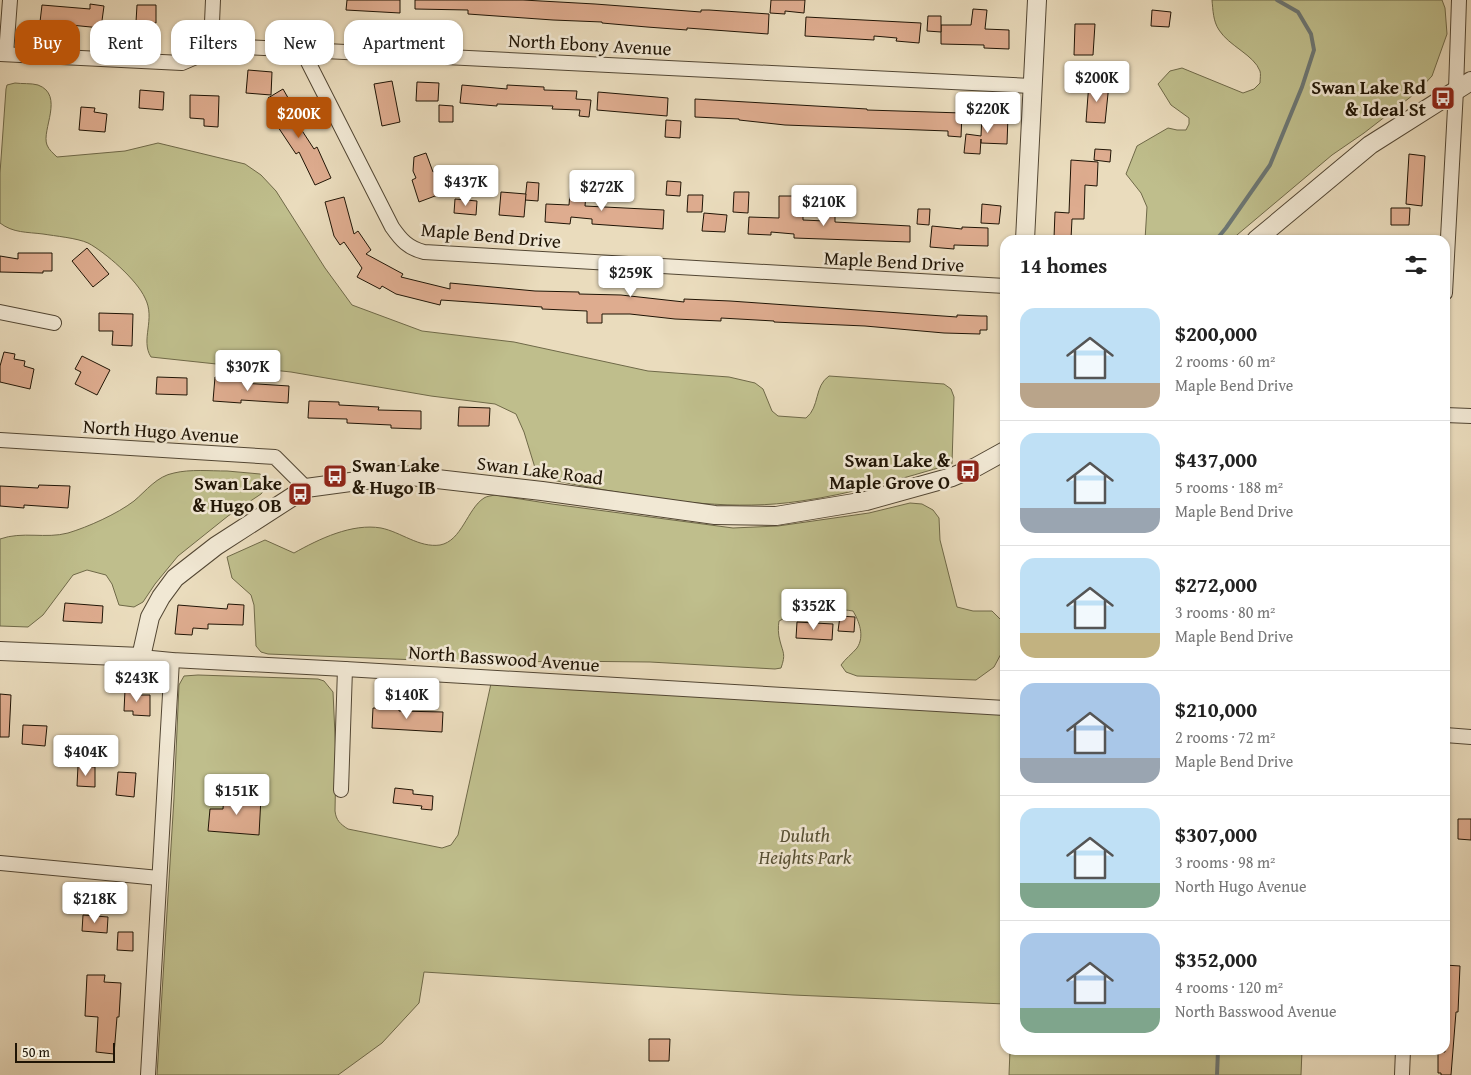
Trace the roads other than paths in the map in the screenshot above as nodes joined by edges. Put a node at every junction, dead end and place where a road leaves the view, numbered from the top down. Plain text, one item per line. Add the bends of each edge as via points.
1 (10, 0) edge
2 (213, 0) edge
3 (1037, 0) edge
4 (1459, 0) edge
5 (212, 20) edge
6 (334, 50) edge
7 (3, 54) edge
8 (171, 62) edge
9 (310, 65) edge
10 (1464, 85) edge
11 (1032, 86) junction
12 (1025, 235) edge
13 (1262, 235) edge
14 (1450, 238) edge
15 (1000, 286) edge
16 (0, 312) edge
17 (54, 323) dead end
18 (1450, 415) edge
19 (1471, 416) edge
20 (0, 440) edge
21 (1000, 454) edge
22 (306, 488) junction
23 (0, 651) edge
24 (141, 657) junction
25 (172, 660) junction
26 (345, 669) junction
27 (1000, 708) edge
28 (1450, 735) edge
29 (1471, 737) edge
30 (341, 790) dead end
31 (0, 863) edge
32 (160, 878) junction
33 (1403, 1055) edge
34 (148, 1075) edge
35 (1402, 1075) edge

1 - 7 street
2 - 5 street
3 - 11 street
4 - 10 street
6 - 11 street, North Ebony Avenue
7 - 8 street
9 - 15 street, Maple Bend Drive via 392,227 414,250
10 - 13 street via 1370,145
10 - 14 street
11 - 12 street
16 - 17 street
18 - 19 street
20 - 22 street, North Hugo Avenue via 275,457
21 - 22 street, Swan Lake Road via 952,477 866,501 776,516 715,515 402,475
22 - 24 street, Swan Lake Road via 216,546 175,578 150,617
23 - 24 street, North Basswood Avenue
24 - 25 street, North Basswood Avenue
25 - 26 street, North Basswood Avenue
25 - 32 street
26 - 27 street, North Basswood Avenue
26 - 30 street
28 - 29 street
31 - 32 street
32 - 34 street
33 - 35 street

